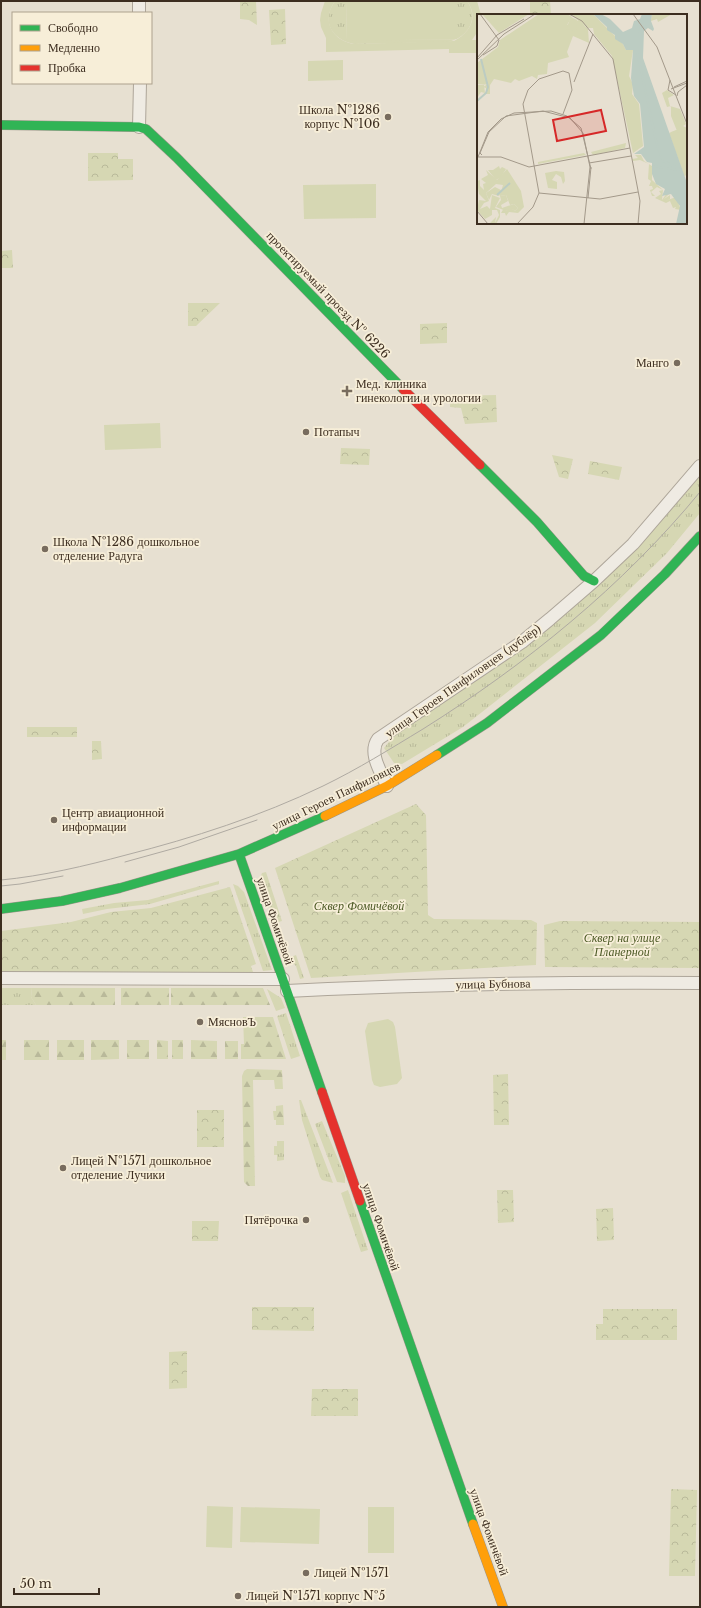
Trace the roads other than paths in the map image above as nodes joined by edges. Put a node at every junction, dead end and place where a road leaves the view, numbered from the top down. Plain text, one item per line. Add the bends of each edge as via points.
1 (139, 1) edge
2 (139, 12) edge
3 (140, 84) edge
4 (1, 125) edge
5 (139, 127) junction
6 (700, 466) edge
7 (700, 536) edge
8 (594, 581) junction
9 (387, 786) junction
10 (239, 854) junction
11 (1, 909) edge
12 (1, 978) edge
13 (283, 979) junction
14 (700, 983) edge
15 (287, 991) junction
16 (503, 1607) edge

1 - 2 street
3 - 5 street
4 - 5 street
5 - 8 street, проектируемый проезд № 6226 via 146,129 177,158 537,522 584,576
6 - 8 street, улица Героев Панфиловцев (дублёр) via 633,544
7 - 9 street, улица Героев Панфиловцев via 666,574 601,635 487,723
8 - 9 street, улица Героев Панфиловцев (дублёр) via 522,642 378,739 374,752
9 - 10 street, улица Героев Панфиловцев
10 - 11 street, улица Героев Панфиловцев via 120,888 62,901
10 - 13 street, улица Фомичёвой
12 - 13 street
13 - 15 street, улица Фомичёвой
14 - 15 street, улица Бубнова via 577,982
15 - 16 street, улица Фомичёвой via 432,1411

